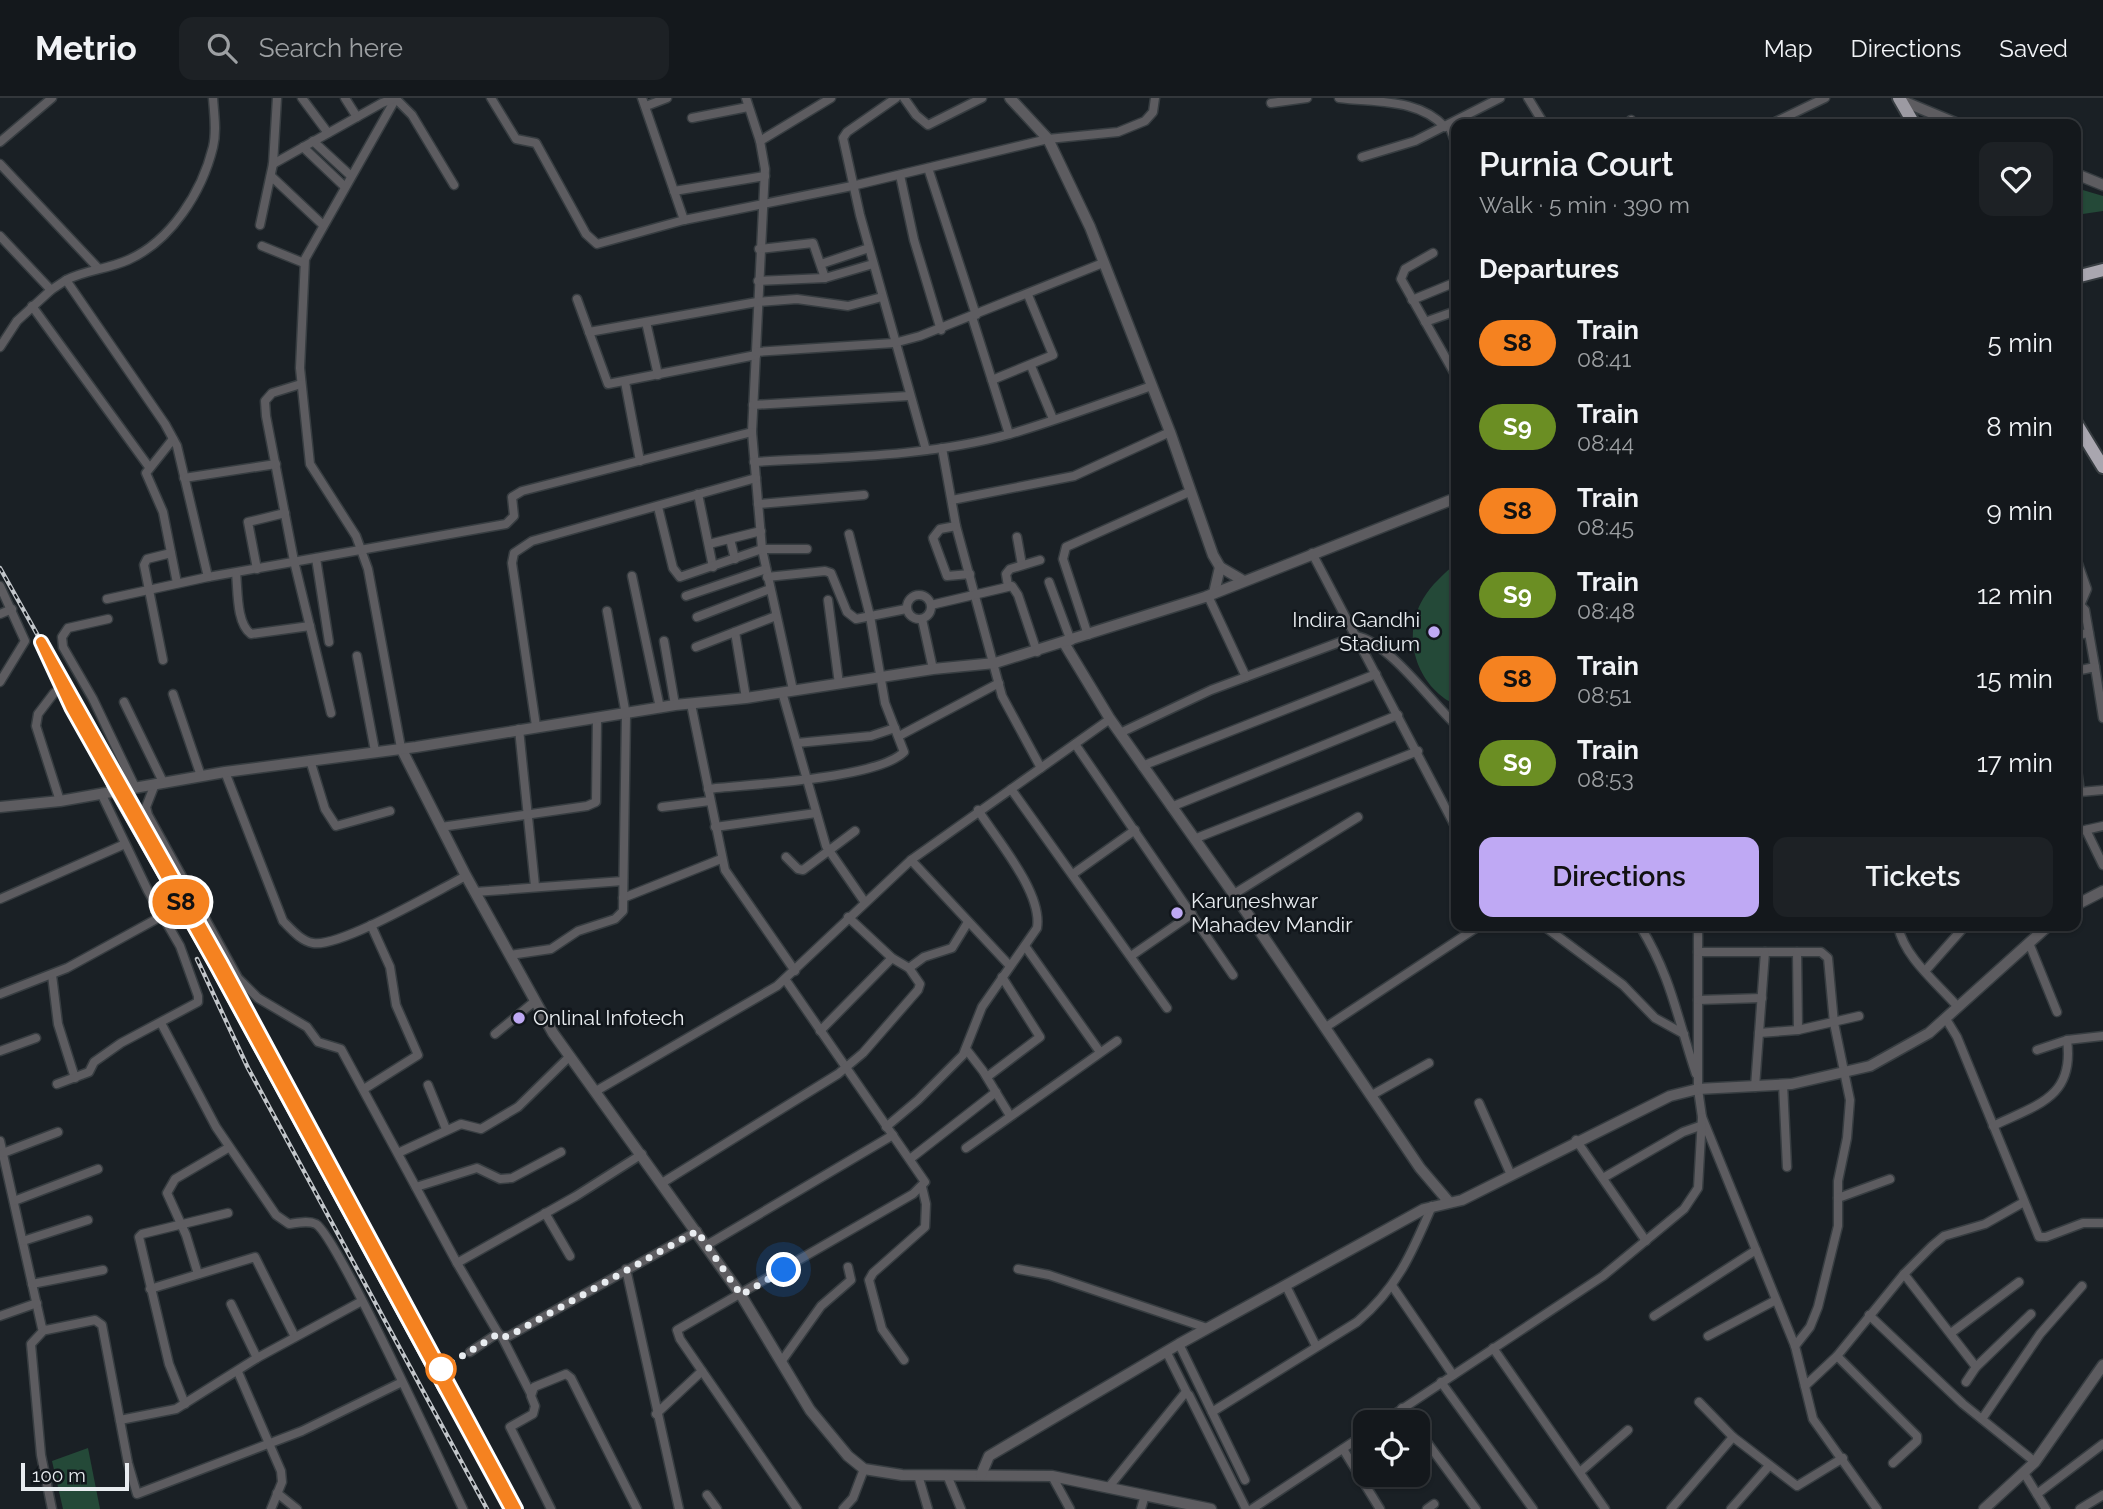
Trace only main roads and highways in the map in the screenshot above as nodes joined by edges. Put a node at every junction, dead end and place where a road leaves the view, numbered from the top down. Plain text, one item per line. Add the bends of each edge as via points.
1 (2103, 270) edge
2 (2081, 276) edge
3 (2081, 431) edge
4 (2103, 467) edge

1 - 2 highway
3 - 4 highway

